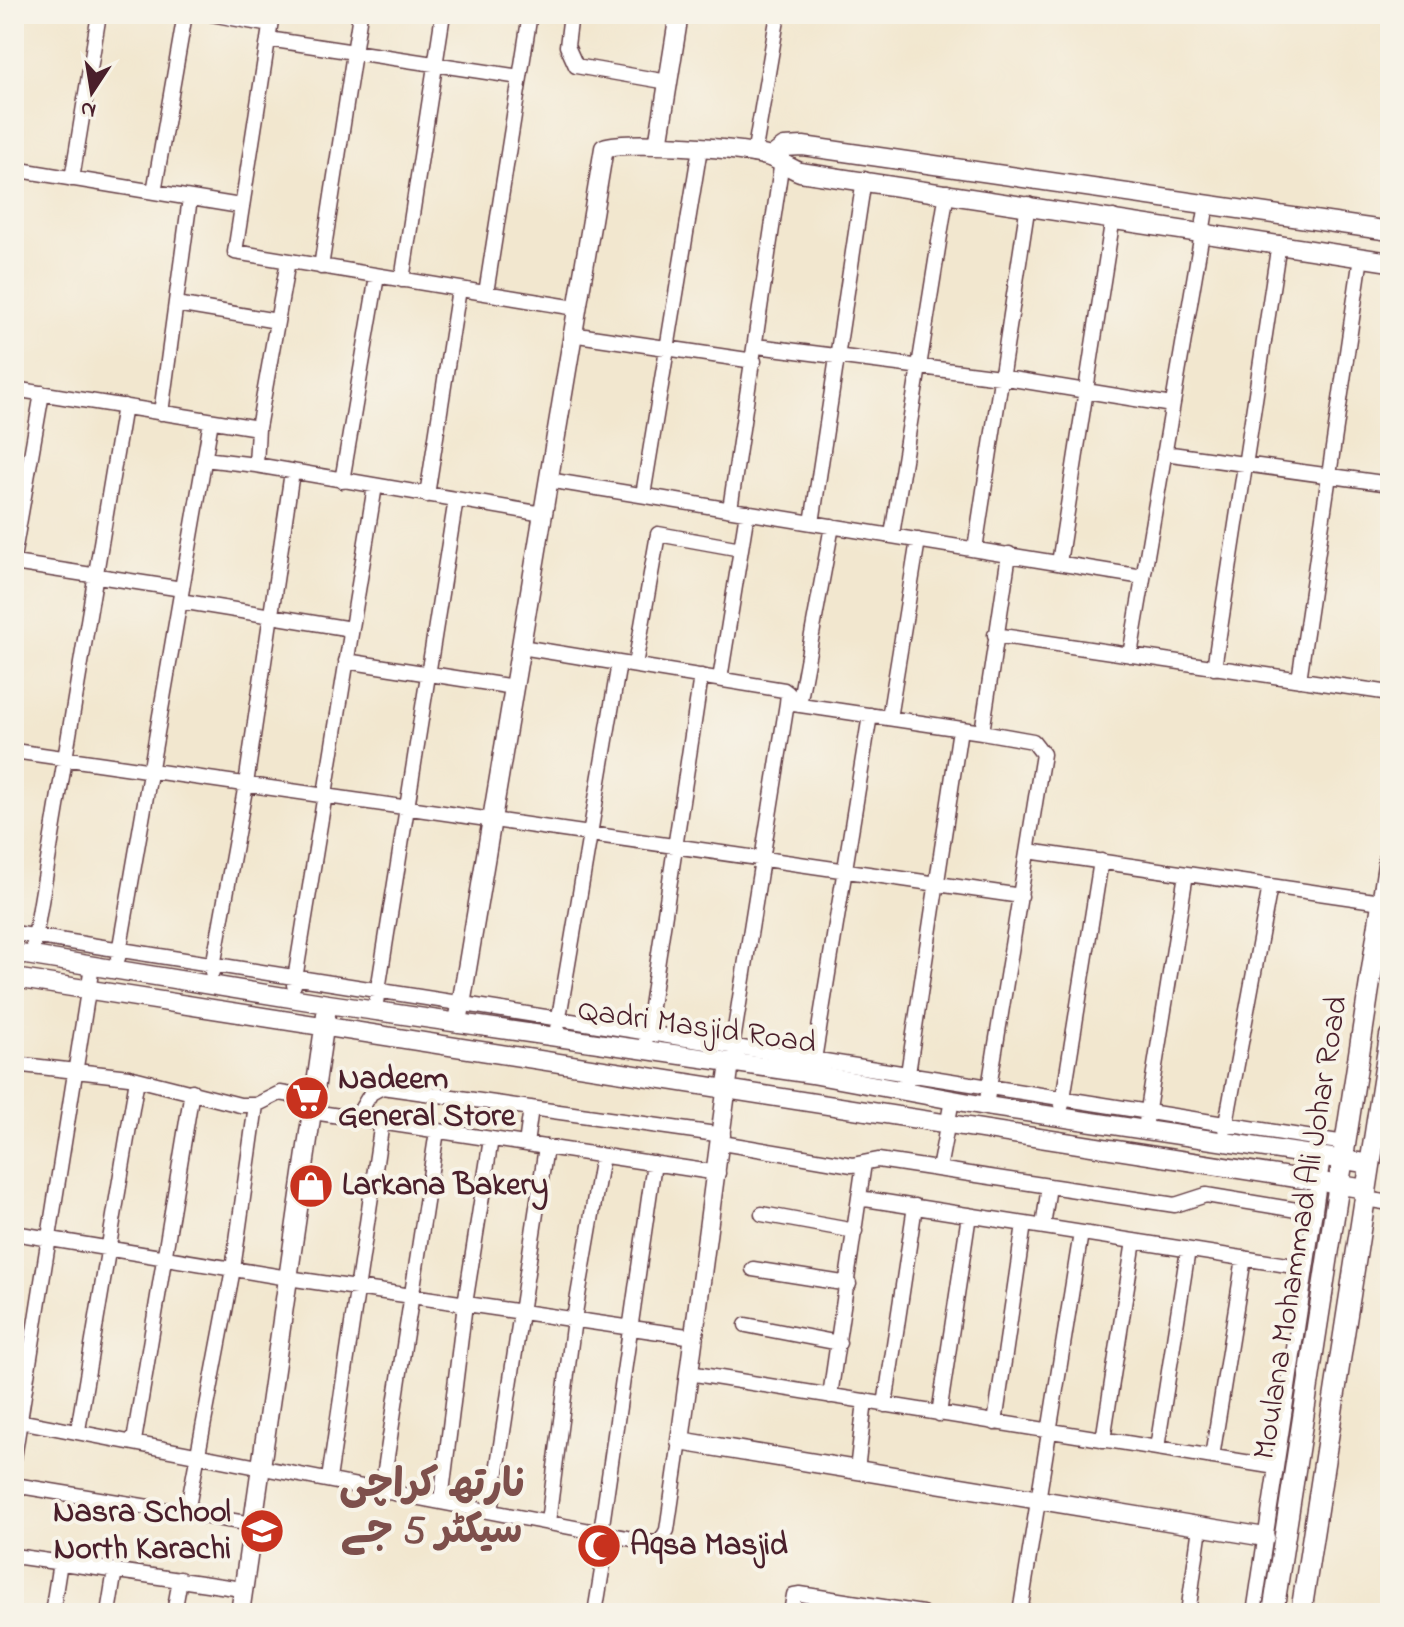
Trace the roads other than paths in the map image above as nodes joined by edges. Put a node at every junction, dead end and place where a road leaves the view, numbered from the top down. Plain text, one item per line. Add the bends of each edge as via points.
1 (15, 14) edge
2 (99, 14) edge
3 (185, 14) edge
4 (211, 14) edge
5 (360, 14) edge
6 (443, 14) edge
7 (530, 14) edge
8 (571, 14) edge
9 (679, 14) edge
10 (778, 14) edge
11 (14, 23) edge
12 (270, 26) edge
13 (354, 52) junction
14 (436, 64) junction
15 (520, 77) junction
16 (668, 82) junction
17 (658, 145) junction
18 (700, 148) junction
19 (773, 156) junction
20 (14, 169) edge
21 (72, 179) junction
22 (864, 179) junction
23 (154, 192) junction
24 (947, 192) junction
25 (190, 198) junction
26 (1028, 204) junction
27 (1207, 204) junction
28 (240, 206) junction
29 (1113, 217) junction
30 (1202, 231) junction
31 (1390, 231) edge
32 (1279, 243) junction
33 (1361, 257) junction
34 (288, 261) junction
35 (1390, 262) edge
36 (321, 267) junction
37 (377, 276) junction
38 (402, 280) junction
39 (459, 289) junction
40 (486, 293) junction
41 (176, 304) junction
42 (576, 308) junction
43 (277, 321) junction
44 (571, 334) junction
45 (757, 346) junction
46 (668, 349) junction
47 (837, 359) junction
48 (754, 361) junction
49 (920, 367) junction
50 (1000, 377) junction
51 (14, 389) edge
52 (1088, 391) junction
53 (42, 393) junction
54 (1172, 405) junction
55 (124, 406) junction
56 (161, 413) junction
57 (211, 421) junction
58 (258, 428) junction
59 (1164, 453) junction
60 (204, 459) junction
61 (256, 465) junction
62 (1245, 465) junction
63 (292, 472) junction
64 (1329, 476) junction
65 (548, 480) junction
66 (342, 481) junction
67 (1390, 484) edge
68 (375, 486) junction
69 (427, 495) junction
70 (643, 495) junction
71 (456, 499) junction
72 (730, 509) junction
73 (747, 512) junction
74 (543, 514) junction
75 (812, 523) junction
76 (832, 526) junction
77 (892, 535) junction
78 (918, 540) junction
79 (741, 549) junction
80 (975, 549) junction
81 (14, 553) edge
82 (1009, 554) junction
83 (14, 563) edge
84 (1059, 563) junction
85 (96, 576) junction
86 (1143, 577) junction
87 (181, 595) junction
88 (271, 615) junction
89 (351, 629) junction
90 (995, 635) junction
91 (521, 647) junction
92 (1130, 655) junction
93 (346, 661) junction
94 (619, 663) junction
95 (635, 665) junction
96 (1214, 668) junction
97 (429, 673) junction
98 (701, 676) junction
99 (720, 679) junction
100 (1299, 680) junction
101 (514, 687) junction
102 (1390, 693) edge
103 (793, 704) junction
104 (870, 715) junction
105 (889, 718) junction
106 (960, 729) junction
107 (982, 732) junction
108 (14, 751) edge
109 (66, 758) junction
110 (152, 770) junction
111 (246, 784) junction
112 (324, 796) junction
113 (407, 808) junction
114 (493, 820) junction
115 (590, 834) junction
116 (675, 846) junction
117 (1028, 851) junction
118 (1390, 852) edge
119 (760, 858) junction
120 (1101, 861) junction
121 (844, 870) junction
122 (1186, 874) junction
123 (937, 883) junction
124 (1270, 886) junction
125 (1021, 896) junction
126 (1386, 903) edge
127 (14, 933) edge
128 (27, 949) edge
129 (120, 951) junction
130 (92, 966) junction
131 (116, 970) junction
132 (212, 975) junction
133 (14, 978) edge
134 (295, 978) junction
135 (88, 990) junction
136 (378, 990) junction
137 (292, 998) junction
138 (462, 1002) junction
139 (328, 1004) junction
140 (375, 1009) junction
141 (458, 1023) junction
142 (325, 1027) junction
143 (557, 1028) junction
144 (1390, 1036) edge
145 (646, 1041) junction
146 (731, 1054) junction
147 (14, 1064) edge
148 (813, 1066) junction
149 (75, 1073) junction
150 (908, 1074) junction
151 (137, 1079) junction
152 (989, 1087) junction
153 (192, 1091) junction
154 (727, 1091) junction
155 (906, 1093) junction
156 (1063, 1098) junction
157 (952, 1100) junction
158 (256, 1105) junction
159 (314, 1106) junction
160 (986, 1106) junction
161 (531, 1108) junction
162 (356, 1118) junction
163 (1060, 1118) junction
164 (1146, 1121) junction
165 (382, 1122) junction
166 (947, 1125) junction
167 (437, 1131) junction
168 (1225, 1132) junction
169 (491, 1139) junction
170 (723, 1139) junction
171 (526, 1144) junction
172 (546, 1147) junction
173 (1337, 1153) junction
174 (602, 1156) junction
175 (654, 1163) junction
176 (864, 1163) junction
177 (1371, 1164) junction
178 (939, 1169) junction
179 (718, 1173) junction
180 (1329, 1184) junction
181 (1049, 1186) junction
182 (1366, 1194) junction
183 (859, 1198) junction
184 (1390, 1203) edge
185 (915, 1206) junction
186 (1315, 1213) junction
187 (762, 1214) dead end
188 (969, 1215) junction
189 (1024, 1224) junction
190 (1043, 1227) junction
191 (855, 1231) junction
192 (14, 1233) edge
193 (1081, 1233) junction
194 (49, 1239) junction
195 (1134, 1241) junction
196 (109, 1249) junction
197 (1188, 1250) junction
198 (164, 1258) junction
199 (1244, 1258) junction
200 (1306, 1268) junction
201 (233, 1269) junction
202 (753, 1269) dead end
203 (288, 1278) junction
204 (849, 1284) junction
205 (357, 1288) junction
206 (412, 1296) junction
207 (465, 1304) junction
208 (521, 1312) junction
209 (574, 1319) junction
210 (746, 1325) dead end
211 (631, 1328) junction
212 (694, 1337) junction
213 (839, 1343) junction
214 (689, 1373) junction
215 (830, 1396) junction
216 (865, 1401) junction
217 (885, 1405) junction
218 (939, 1414) junction
219 (17, 1420) edge
220 (995, 1423) junction
221 (78, 1430) junction
222 (1050, 1431) junction
223 (1103, 1440) junction
224 (134, 1441) junction
225 (680, 1441) junction
226 (1157, 1448) junction
227 (199, 1453) junction
228 (1212, 1457) junction
229 (14, 1458) edge
230 (260, 1465) junction
231 (1276, 1467) junction
232 (857, 1470) junction
233 (329, 1479) junction
234 (14, 1485) edge
235 (382, 1489) junction
236 (1041, 1500) junction
237 (441, 1501) junction
238 (491, 1511) junction
239 (187, 1512) junction
240 (548, 1522) junction
241 (252, 1524) junction
242 (1200, 1527) junction
243 (605, 1533) junction
244 (1274, 1539) junction
245 (14, 1556) edge
246 (60, 1562) junction
247 (115, 1570) junction
248 (180, 1579) junction
249 (242, 1589) junction
250 (852, 1608) edge
251 (905, 1612) edge
252 (52, 1613) edge
253 (108, 1613) edge
254 (174, 1613) edge
255 (240, 1613) edge
256 (595, 1613) edge
257 (791, 1613) edge
258 (922, 1613) edge
259 (1020, 1613) edge
260 (1188, 1613) edge
261 (1254, 1613) edge
262 (1273, 1613) edge
263 (1301, 1613) edge

1 - 11 street
2 - 21 street
3 - 23 street
4 - 12 street
5 - 13 street
6 - 14 street
7 - 15 street
8 - 16 street via 567,46 576,66
9 - 16 street
10 - 19 street
12 - 13 street
12 - 28 street
13 - 14 street
13 - 36 street
14 - 15 street
14 - 38 street
15 - 40 street
16 - 17 street
17 - 18 street
17 - 42 street via 604,148
18 - 19 street
18 - 46 street
19 - 22 street via 800,172
19 - 27 street via 803,146
19 - 45 street
20 - 21 street
21 - 23 street
22 - 24 street
22 - 47 street
23 - 25 street
24 - 26 street
24 - 49 street
25 - 28 street
25 - 41 street
26 - 29 street
26 - 50 street
27 - 30 street
27 - 31 street
28 - 34 street via 235,252
29 - 30 street
29 - 52 street
30 - 32 street
30 - 54 street
32 - 33 street
32 - 62 street
33 - 35 street
33 - 64 street
34 - 36 street
34 - 43 street
36 - 37 street
37 - 38 street
37 - 66 street
38 - 39 street
39 - 40 street
39 - 69 street
40 - 42 street
41 - 43 street
41 - 56 street
42 - 44 street
43 - 58 street
44 - 46 street
44 - 65 street
45 - 47 street
45 - 48 street
46 - 48 street
46 - 70 street
47 - 49 street
47 - 75 street
48 - 72 street
49 - 50 street
49 - 77 street
50 - 52 street
50 - 80 street
51 - 53 street
52 - 54 street
52 - 84 street
53 - 55 street
53 - 81 street
54 - 59 street
55 - 56 street
55 - 85 street
56 - 57 street
57 - 58 street
57 - 60 street
58 - 61 street
59 - 62 street
59 - 86 street
60 - 61 street
60 - 87 street
61 - 63 street
62 - 64 street
62 - 96 street
63 - 66 street
63 - 88 street
64 - 67 street
64 - 100 street
65 - 70 street
65 - 74 street
66 - 68 street
68 - 69 street
68 - 89 street
69 - 71 street
70 - 72 street
71 - 74 street
71 - 97 street
72 - 73 street
73 - 75 street
73 - 79 street
74 - 91 street
75 - 76 street
76 - 77 street
76 - 103 street
77 - 78 street
78 - 80 street
78 - 105 street
79 - 95 street via 658,534
79 - 99 street
80 - 82 street
82 - 84 street
82 - 90 street
83 - 85 street
84 - 86 street
85 - 87 street
85 - 109 street
86 - 92 street
87 - 88 street
87 - 110 street
88 - 89 street
88 - 111 street
89 - 93 street
90 - 92 street
90 - 107 street
91 - 94 street
91 - 101 street
92 - 96 street
93 - 97 street
93 - 112 street
94 - 95 street
94 - 115 street
95 - 98 street
96 - 100 street
97 - 101 street
97 - 113 street
98 - 99 street
98 - 116 street
99 - 103 street via 784,690
100 - 102 street
101 - 114 street
103 - 104 street
103 - 119 street
104 - 105 street
104 - 121 street
105 - 106 street
106 - 107 street
106 - 123 street
107 - 117 street via 1033,741 1043,754
108 - 109 street
109 - 110 street
109 - 128 street
110 - 111 street
110 - 129 street
111 - 112 street
111 - 132 street
112 - 113 street
112 - 134 street
113 - 114 street
113 - 136 street
114 - 115 street
114 - 138 street
115 - 116 street
115 - 143 street
116 - 119 street
116 - 145 street
117 - 120 street
117 - 125 street
118 - 126 main road, Moulana Mohammad Ali Johar Road
119 - 121 street
119 - 146 street
120 - 122 street
120 - 156 street
121 - 123 street
121 - 148 street
122 - 124 street
122 - 164 street
123 - 125 street
123 - 150 street
124 - 126 street
124 - 168 street
125 - 152 street
126 - 173 main road, Moulana Mohammad Ali Johar Road
127 - 128 street
128 - 129 street
128 - 130 street, Qadri Masjid Road
129 - 131 street
129 - 132 street
130 - 131 street, Qadri Masjid Road
130 - 135 street
131 - 132 street, Qadri Masjid Road
132 - 134 street
132 - 137 street, Qadri Masjid Road
133 - 135 street, Qadri Masjid Road
134 - 136 street
134 - 137 street
135 - 142 street, Qadri Masjid Road
135 - 149 street
136 - 138 street
136 - 140 street
137 - 139 street, Qadri Masjid Road
138 - 141 street
138 - 143 street
139 - 140 street, Qadri Masjid Road
139 - 142 street
140 - 141 street, Qadri Masjid Road
141 - 143 street, Qadri Masjid Road
142 - 154 street, Qadri Masjid Road
142 - 159 street
143 - 145 street, Qadri Masjid Road
144 - 177 main road, Moulana Mohammad Ali Johar Road
145 - 146 street, Qadri Masjid Road
146 - 148 street, Qadri Masjid Road
146 - 154 street
147 - 149 street
148 - 150 street
148 - 155 street, Qadri Masjid Road
149 - 151 street
149 - 194 street
150 - 152 street
150 - 155 street
151 - 153 street
151 - 196 street
152 - 156 street
152 - 160 street
153 - 158 street
153 - 198 street
154 - 166 street, Qadri Masjid Road
154 - 170 street
155 - 157 street, Qadri Masjid Road
156 - 163 street
156 - 164 street
157 - 160 street, Qadri Masjid Road
157 - 166 street
158 - 159 street via 276,1094
158 - 201 street
159 - 162 street
159 - 203 street
160 - 163 street, Qadri Masjid Road
161 - 162 street via 382,1087 371,1093
161 - 170 street
161 - 171 street
162 - 165 street
163 - 164 street, Qadri Masjid Road
164 - 168 street, Qadri Masjid Road
165 - 167 street
165 - 205 street
166 - 178 street
166 - 180 street, Qadri Masjid Road
167 - 169 street
167 - 206 street
168 - 173 street, Qadri Masjid Road
168 - 173 street
169 - 171 street
169 - 207 street
170 - 176 street
170 - 179 street
171 - 172 street
172 - 174 street
172 - 208 street
173 - 177 street, Qadri Masjid Road
173 - 180 main road, Moulana Mohammad Ali Johar Road
174 - 175 street
174 - 209 street
175 - 179 street
175 - 211 street
176 - 178 street via 878,1160
176 - 183 street
177 - 182 main road, Moulana Mohammad Ali Johar Road
178 - 181 street
179 - 212 street
180 - 182 street, Qadri Masjid Road
180 - 186 street
180 - 244 main road, Moulana Mohammad Ali Johar Road
181 - 186 street via 1175,1205 1206,1195
181 - 190 street
182 - 184 street
182 - 263 main road, Moulana Mohammad Ali Johar Road
183 - 185 street
183 - 191 street
185 - 188 street
185 - 217 street
186 - 200 street
187 - 191 street
188 - 189 street
188 - 218 street
189 - 190 street
189 - 220 street
190 - 193 street
191 - 204 street
192 - 194 street
193 - 195 street
193 - 222 street
194 - 196 street
194 - 219 street
195 - 197 street
195 - 223 street
196 - 198 street
196 - 221 street
197 - 199 street
197 - 226 street
198 - 201 street
198 - 224 street
199 - 200 street
199 - 228 street
200 - 231 street
201 - 203 street
201 - 227 street
202 - 204 street
203 - 205 street
203 - 230 street
204 - 213 street
205 - 206 street
205 - 233 street
206 - 207 street
206 - 235 street
207 - 208 street
207 - 237 street
208 - 209 street
208 - 238 street
209 - 211 street
209 - 240 street
210 - 213 street
211 - 212 street
211 - 243 street
212 - 214 street
213 - 215 street
214 - 215 street
214 - 225 street
215 - 216 street
216 - 217 street
216 - 232 street
217 - 218 street
218 - 220 street
219 - 221 street
219 - 229 street
220 - 222 street
221 - 224 street
222 - 223 street
222 - 236 street
223 - 226 street
224 - 227 street
225 - 232 street
225 - 243 street via 661,1541
226 - 228 street
227 - 230 street
227 - 239 street
228 - 231 street
230 - 233 street
230 - 241 street
231 - 244 street
232 - 236 street
233 - 235 street
234 - 239 street
235 - 237 street
236 - 242 street
236 - 259 street
237 - 238 street
238 - 240 street
239 - 241 street
240 - 243 street
241 - 249 street
242 - 244 street
242 - 260 street
243 - 256 street
244 - 261 street
244 - 262 main road, Moulana Mohammad Ali Johar Road
245 - 246 street
246 - 247 street
246 - 252 street
247 - 248 street
247 - 253 street
248 - 249 street
248 - 254 street
249 - 255 street
250 - 251 street
250 - 257 street via 797,1594
251 - 258 street

